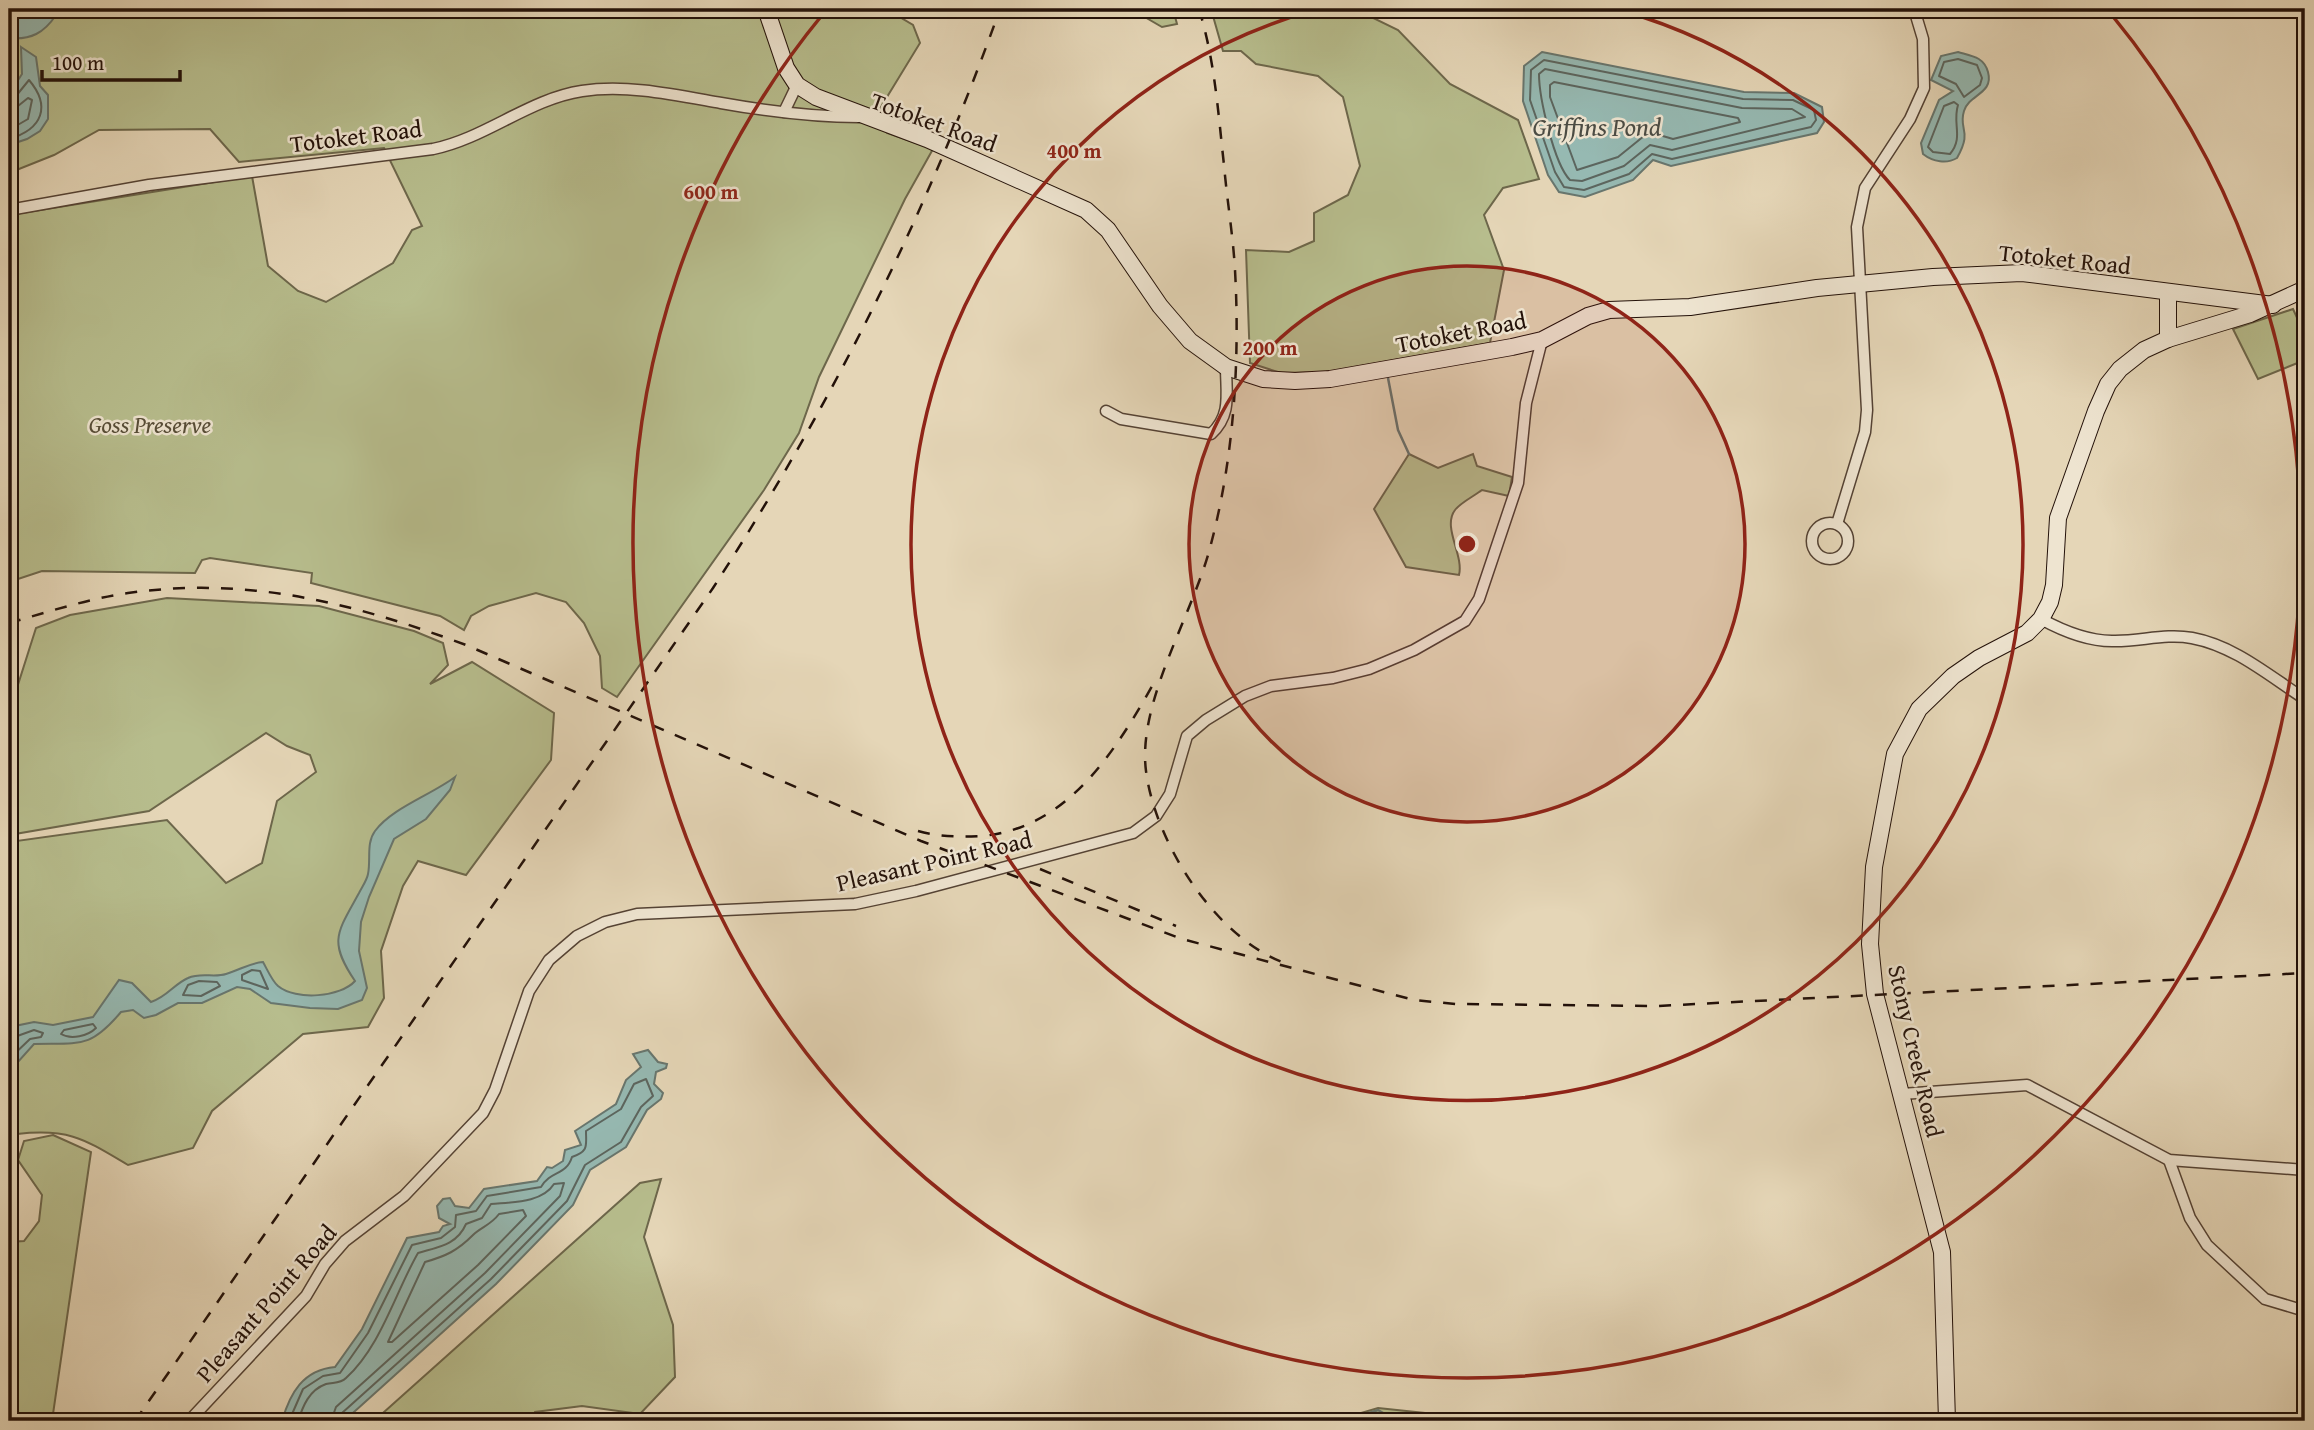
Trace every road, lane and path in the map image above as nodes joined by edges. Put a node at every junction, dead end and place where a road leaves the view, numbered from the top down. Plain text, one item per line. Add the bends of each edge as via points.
1 (766, 9) edge
2 (1914, 9) edge
3 (797, 85) junction
4 (784, 112) junction
5 (866, 117) junction
6 (9, 210) edge
7 (1858, 283) junction
8 (2305, 289) edge
9 (2168, 293) junction
10 (2273, 305) junction
11 (2168, 339) junction
12 (1542, 340) junction
13 (1226, 367) junction
14 (1106, 411) dead end
15 (1837, 524) dead end
16 (2041, 619) junction
17 (2305, 699) edge
18 (1902, 1094) junction
19 (2169, 1160) junction
20 (2305, 1170) edge
21 (2305, 1311) edge
22 (189, 1421) edge
23 (1947, 1421) edge

1 - 3 main road via 786,68
2 - 7 street via 1923,39 1923,88 1910,119 1866,188 1857,227
3 - 4 street
3 - 5 main road
4 - 5 street, Totoket Road
4 - 6 street, Totoket Road via 649,92 581,91 545,102 470,139 433,149 175,181
5 - 13 main road, Totoket Road via 1086,210 1118,243 1176,328
7 - 9 main road, Totoket Road via 2009,273
7 - 12 main road, Totoket Road via 1690,307 1609,310
7 - 15 street via 1867,410 1865,432
8 - 10 main road
9 - 10 main road, Totoket Road
9 - 11 main road
10 - 11 main road
11 - 16 main road via 2144,350 2108,384 2058,518 2054,585
12 - 13 main road, Totoket Road via 1309,381 1263,379
12 - 22 street, Pleasant Point Road via 1526,403 1518,483 1479,599 1465,621 1415,650 1369,669 1271,685 1206,720 1187,736 1170,794 1156,816 1132,833 855,904 636,914 577,936 549,960 529,991 483,1112 404,1196 345,1241 306,1296
13 - 14 street via 1228,405 1211,434 1121,419
16 - 17 street via 2097,640 2172,636 2202,640 2225,648
16 - 18 main road, Stony Creek Road via 2027,633 1953,676 1919,709 1895,754 1874,867 1870,944 1875,994
18 - 19 street via 2027,1085
18 - 23 main road, Stony Creek Road via 1942,1252
19 - 20 street
19 - 21 street via 2190,1218 2207,1245 2265,1299

